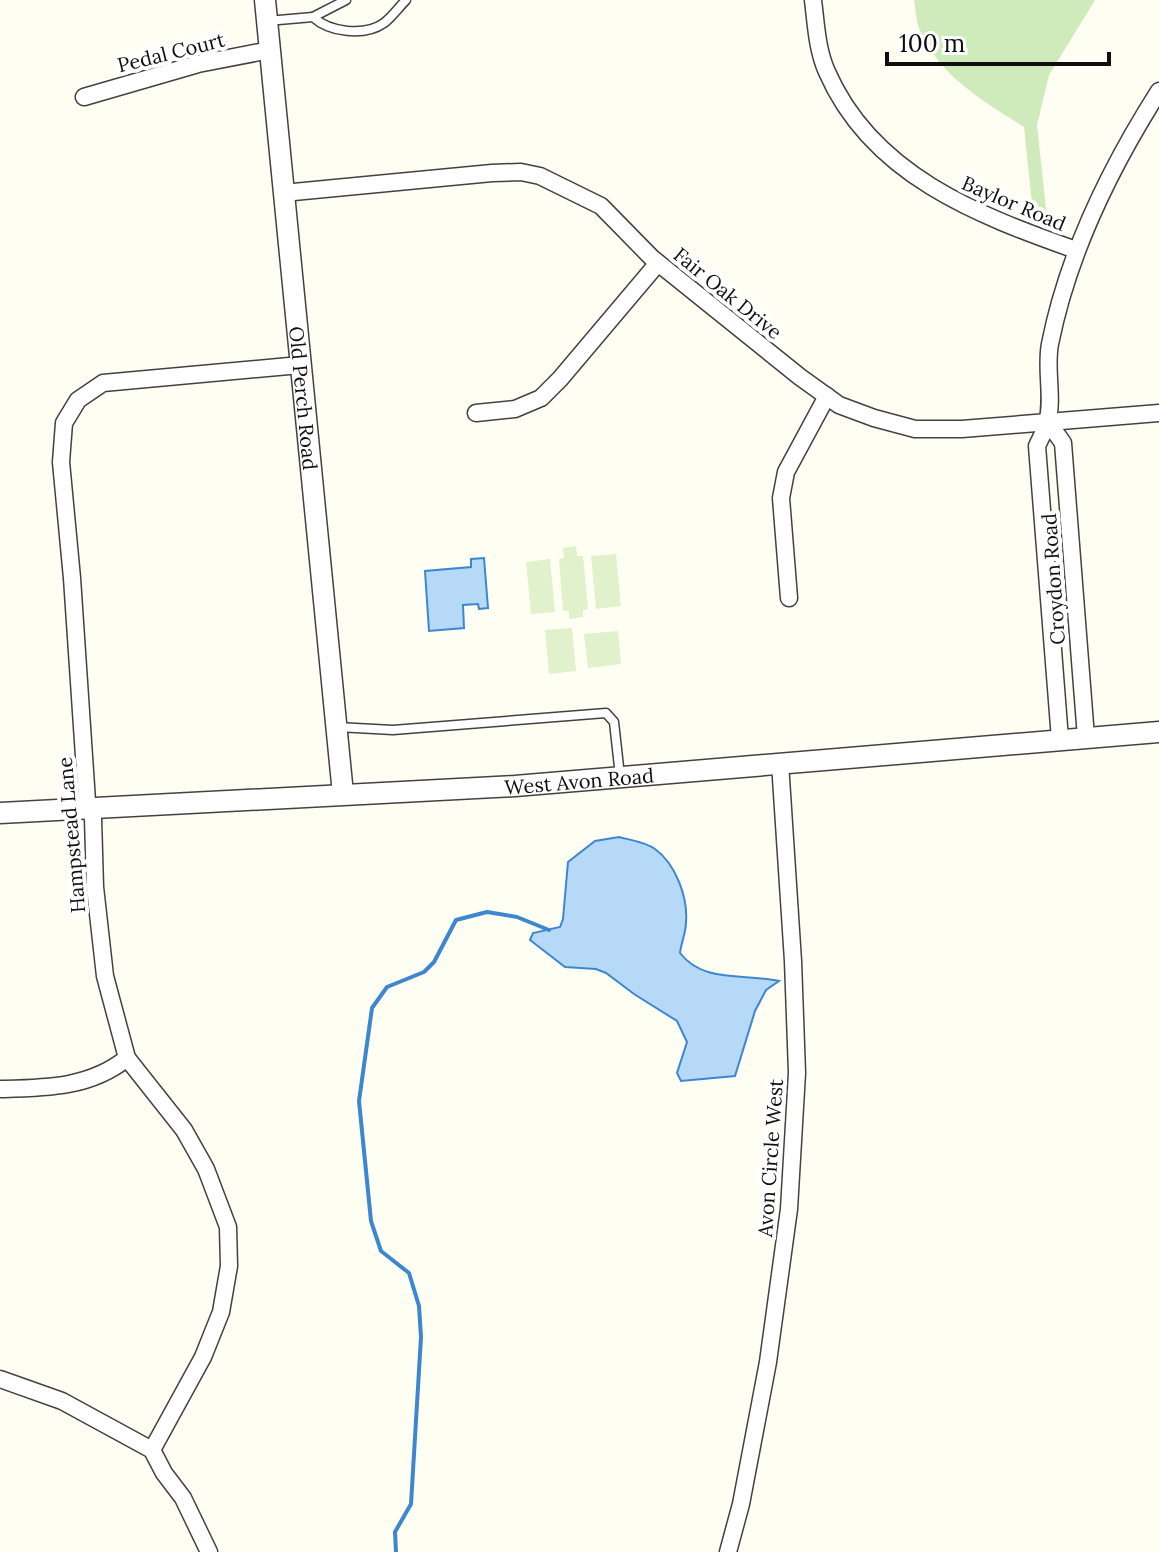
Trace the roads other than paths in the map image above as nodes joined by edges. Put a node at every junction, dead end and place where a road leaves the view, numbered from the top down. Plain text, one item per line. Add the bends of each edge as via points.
1 (265, 0) edge
2 (346, 0) edge
3 (406, 0) edge
4 (813, 0) edge
5 (313, 17) junction
6 (267, 21) junction
7 (270, 50) junction
8 (1159, 91) edge
9 (84, 97) dead end
10 (283, 193) junction
11 (1076, 250) junction
12 (658, 263) junction
13 (300, 365) junction
14 (827, 396) junction
15 (476, 413) dead end
16 (1159, 413) edge
17 (1048, 422) junction
18 (789, 598) dead end
19 (336, 727) junction
20 (1159, 732) edge
21 (1086, 737) junction
22 (1060, 739) junction
23 (780, 763) junction
24 (620, 776) junction
25 (343, 794) junction
26 (91, 809) junction
27 (0, 813) edge
28 (127, 1058) junction
29 (0, 1089) edge
30 (0, 1379) edge
31 (152, 1450) junction
32 (209, 1552) edge
33 (728, 1552) edge

1 - 6 street, Old Perch Road
2 - 5 lane
3 - 5 lane via 384,23 367,30 336,29
4 - 11 street, Baylor Road via 827,71 848,112 880,149 960,204
5 - 6 lane
6 - 7 street, Old Perch Road
7 - 9 street, Pedal Court via 198,64
7 - 10 street, Old Perch Road
8 - 11 street, Croydon Road via 1130,136
10 - 12 street, Fair Oak Drive via 521,172 601,206
10 - 13 street, Old Perch Road
11 - 17 street, Croydon Road via 1049,346
12 - 14 street, Fair Oak Drive
12 - 15 street via 541,398 515,409
13 - 19 street, Old Perch Road
13 - 26 street, Hampstead Lane via 103,383 78,400 64,423 61,462
14 - 17 street, Fair Oak Drive via 839,405 915,429
14 - 18 street via 786,472 781,498
16 - 17 street, Fair Oak Drive
17 - 21 street, Croydon Road via 1063,443
17 - 22 street, Croydon Road via 1037,446
19 - 24 lane via 393,730 606,713 614,722
19 - 25 street, Old Perch Road
20 - 21 street, West Avon Road
21 - 22 street, West Avon Road
22 - 23 street, West Avon Road
23 - 24 street, West Avon Road
23 - 33 street, Avon Circle West via 797,1073 789,1209 768,1362
24 - 25 street, West Avon Road
25 - 26 street, West Avon Road
26 - 27 street, West Avon Road
26 - 28 street, Hampstead Lane via 105,976
28 - 29 street via 78,1083
28 - 31 street, Hampstead Lane via 184,1130 228,1227 229,1266 221,1312 203,1357
30 - 31 street via 62,1401
31 - 32 street

